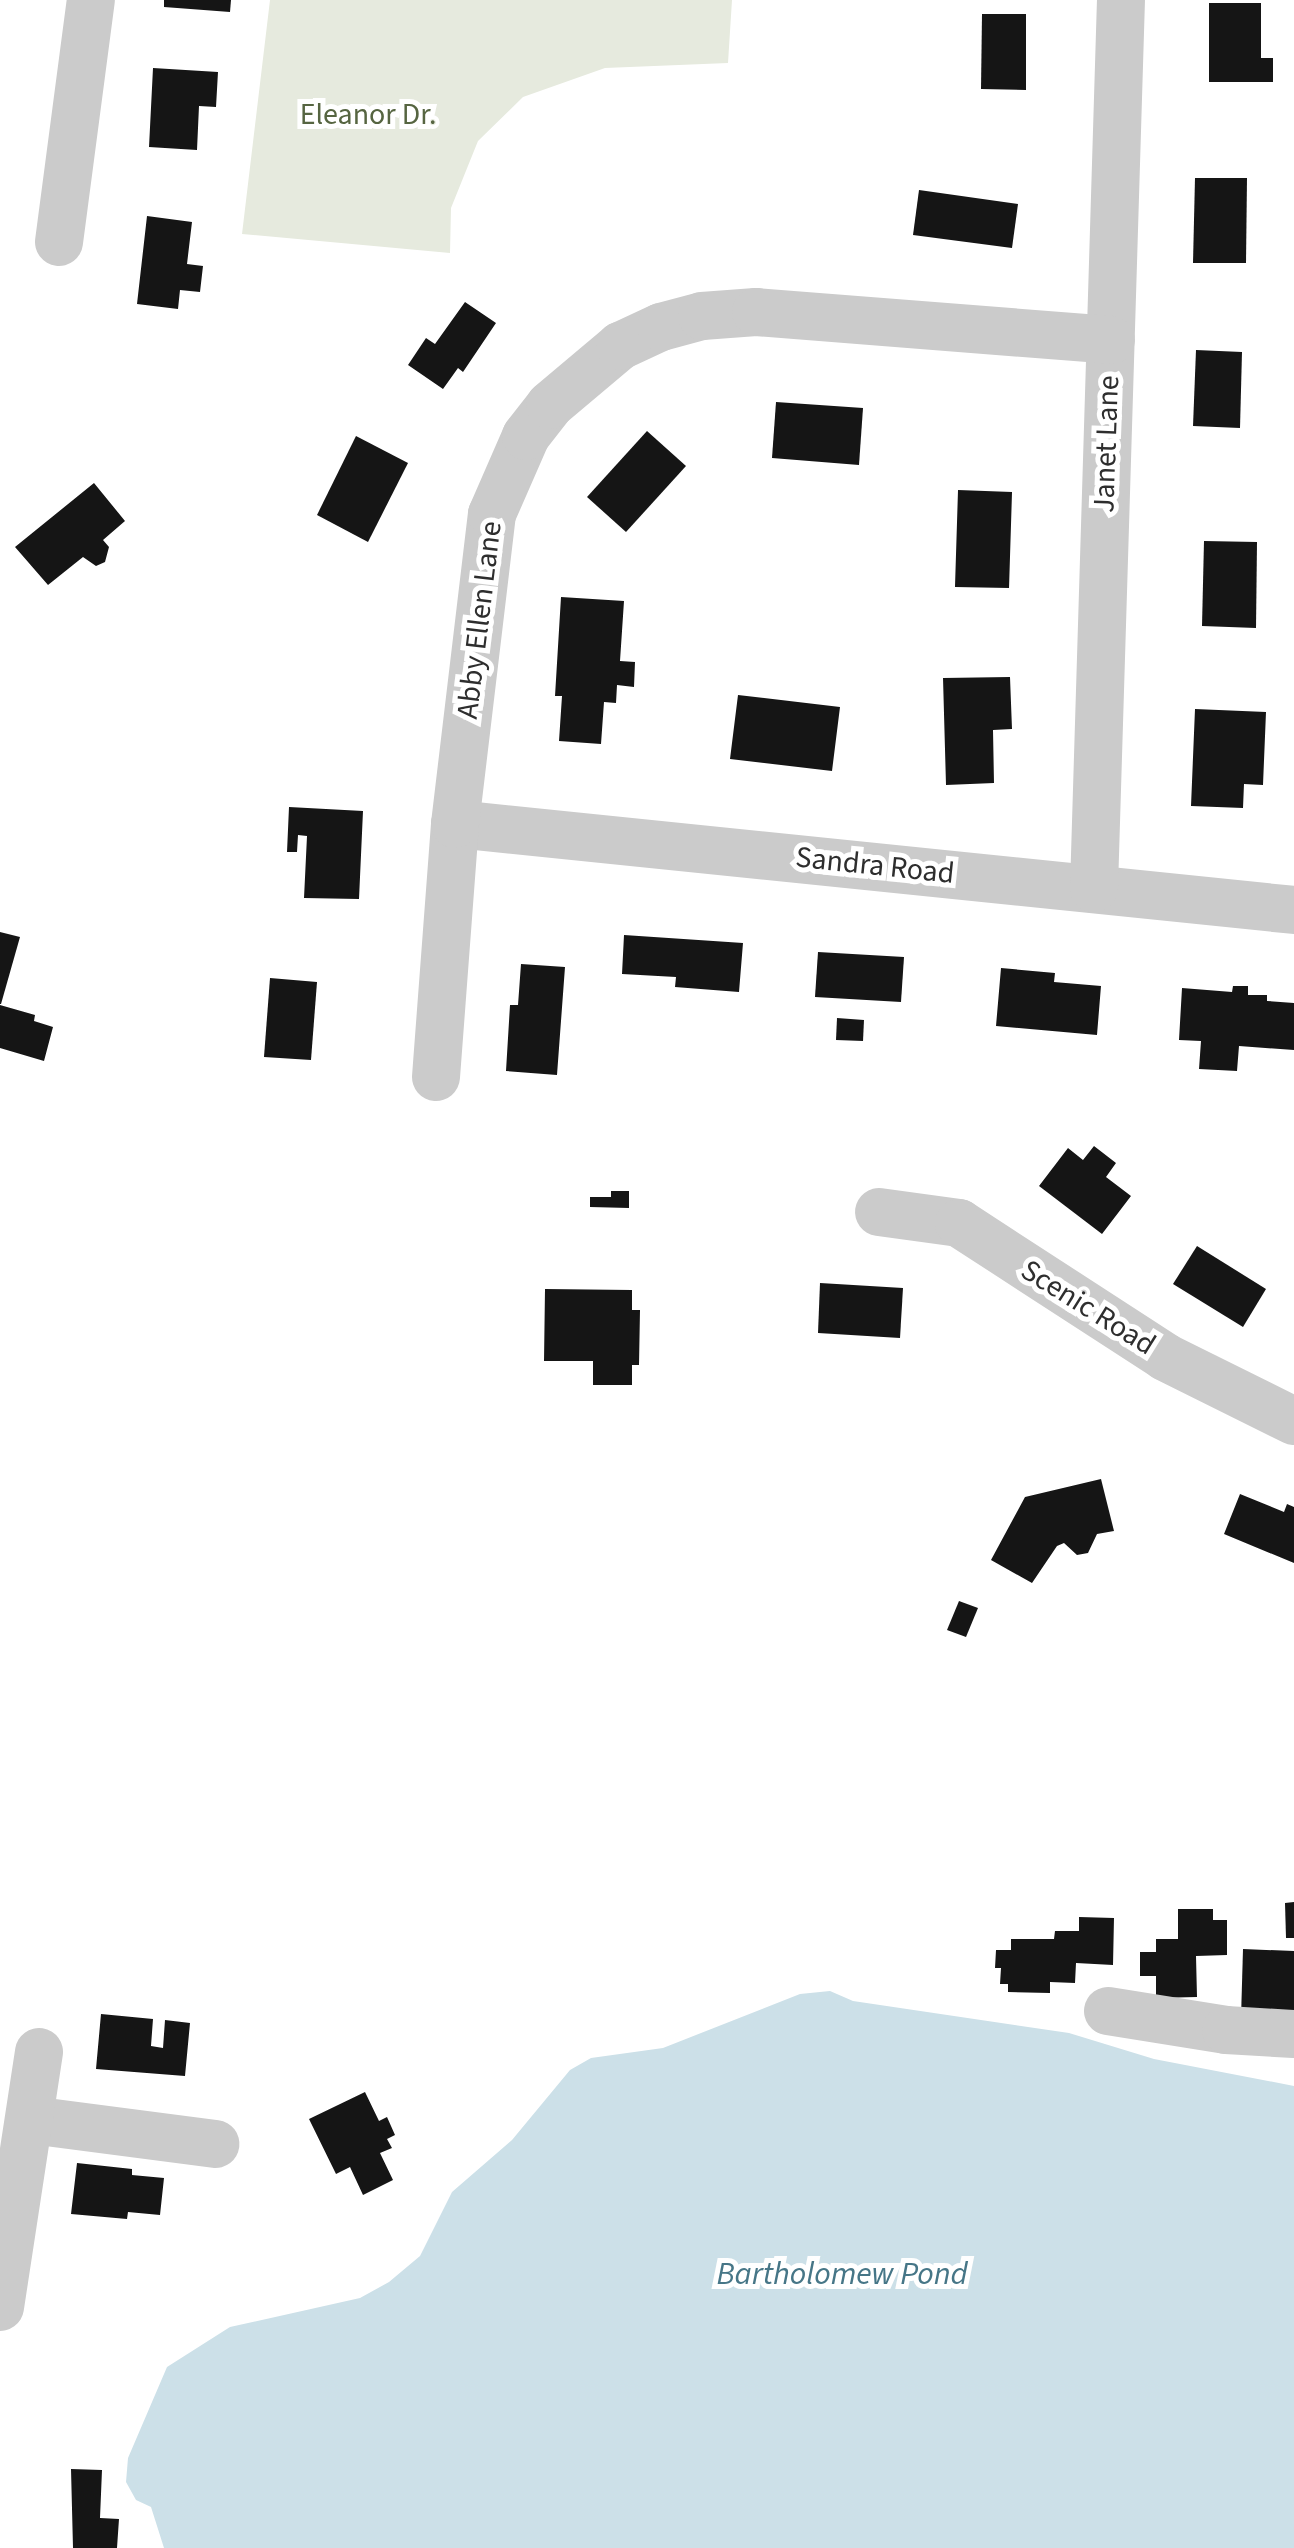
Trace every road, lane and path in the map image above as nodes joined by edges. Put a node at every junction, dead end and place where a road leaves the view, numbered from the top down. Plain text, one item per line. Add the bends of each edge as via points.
1 (91, 0) edge
2 (1121, 0) edge
3 (59, 242) dead end
4 (1110, 340) junction
5 (455, 824) junction
6 (1094, 888) junction
7 (1294, 910) edge
8 (436, 1077) dead end
9 (879, 1212) dead end
10 (1294, 1421) edge
11 (1108, 2011) dead end
12 (1294, 2034) edge
13 (39, 2052) dead end
14 (30, 2120) junction
15 (215, 2144) dead end
16 (0, 2307) edge

1 - 3 street
2 - 4 street, Janet Lane
4 - 5 street, Abby Ellen Lane via 756,312 702,316 620,346 550,405 516,454 492,514
4 - 6 street, Janet Lane
5 - 6 street, Sandra Road
5 - 8 street, Abby Ellen Lane
6 - 7 street, Sandra Road
9 - 10 street, Scenic Road via 959,1224 1165,1357
11 - 12 street
13 - 14 street
14 - 15 street
14 - 16 street

